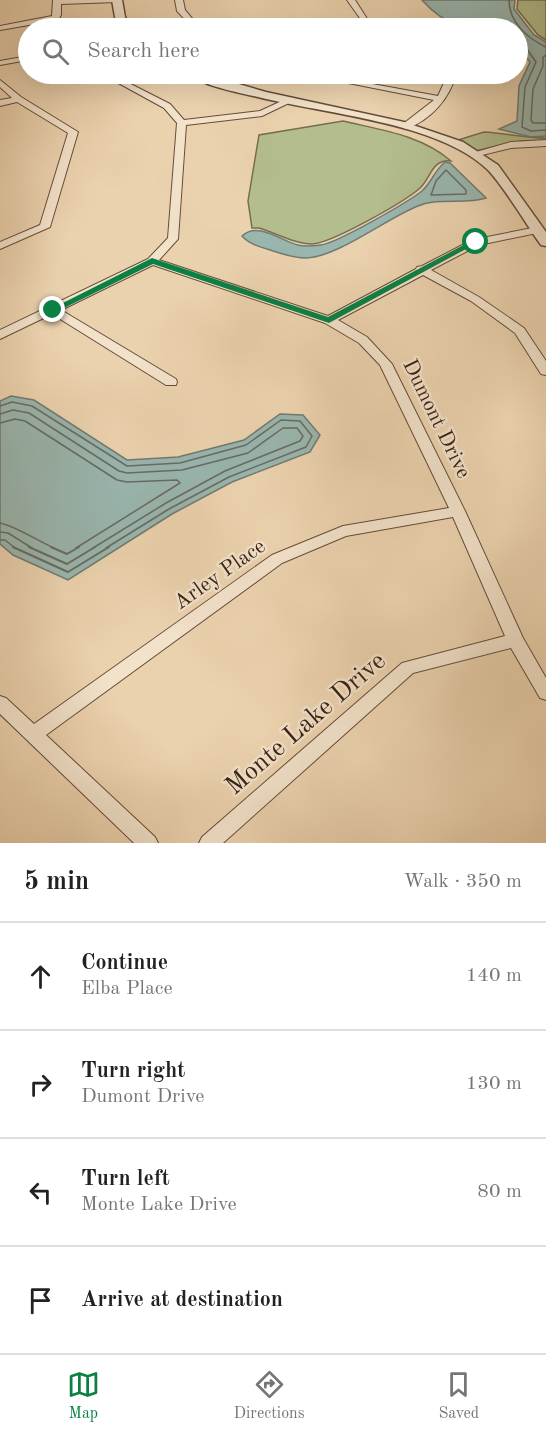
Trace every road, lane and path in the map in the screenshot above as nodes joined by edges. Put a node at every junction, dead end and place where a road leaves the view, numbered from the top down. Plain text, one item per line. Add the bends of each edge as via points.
1 (117, 0) edge
2 (179, 0) edge
3 (351, 0) edge
4 (57, 1) edge
5 (54, 18) edge
6 (121, 18) edge
7 (188, 18) edge
8 (363, 18) edge
9 (18, 25) edge
10 (0, 28) edge
11 (18, 60) edge
12 (0, 63) edge
13 (0, 83) edge
14 (125, 84) edge
15 (225, 84) edge
16 (370, 84) edge
17 (448, 84) edge
18 (18, 99) junction
19 (442, 99) junction
20 (289, 101) junction
21 (0, 104) edge
22 (182, 123) junction
23 (406, 126) junction
24 (546, 145) edge
25 (478, 156) junction
26 (537, 230) junction
27 (546, 242) edge
28 (0, 246) edge
29 (152, 261) junction
30 (421, 269) junction
31 (53, 310) junction
32 (329, 320) junction
33 (0, 335) edge
34 (546, 371) edge
35 (171, 382) dead end
36 (458, 510) junction
37 (514, 640) junction
38 (546, 693) edge
39 (0, 703) edge
40 (33, 734) junction
41 (148, 843) edge
42 (209, 843) edge

1 - 4 street
1 - 6 street
2 - 7 street
3 - 8 street
4 - 5 street
9 - 10 street
11 - 12 street
13 - 18 street
14 - 22 street via 168,106
15 - 20 street
16 - 19 street
17 - 19 street
18 - 21 street
18 - 28 street via 73,132 45,227
19 - 23 street
20 - 22 street via 262,113
20 - 23 street
22 - 29 street via 173,239
23 - 25 street via 442,137
24 - 25 street
25 - 26 street via 493,168
26 - 27 street
26 - 30 street via 476,242
29 - 31 street
29 - 32 street, Dumont Drive
30 - 32 street
30 - 34 street via 475,299 520,331
31 - 33 street
31 - 35 street
32 - 36 street, Dumont Drive via 363,340 386,364
36 - 37 street, Dumont Drive
36 - 40 street, Arley Place via 343,531 277,559
37 - 38 street, Dumont Drive
37 - 42 street, Monte Lake Drive via 408,668
39 - 40 street
40 - 41 street

